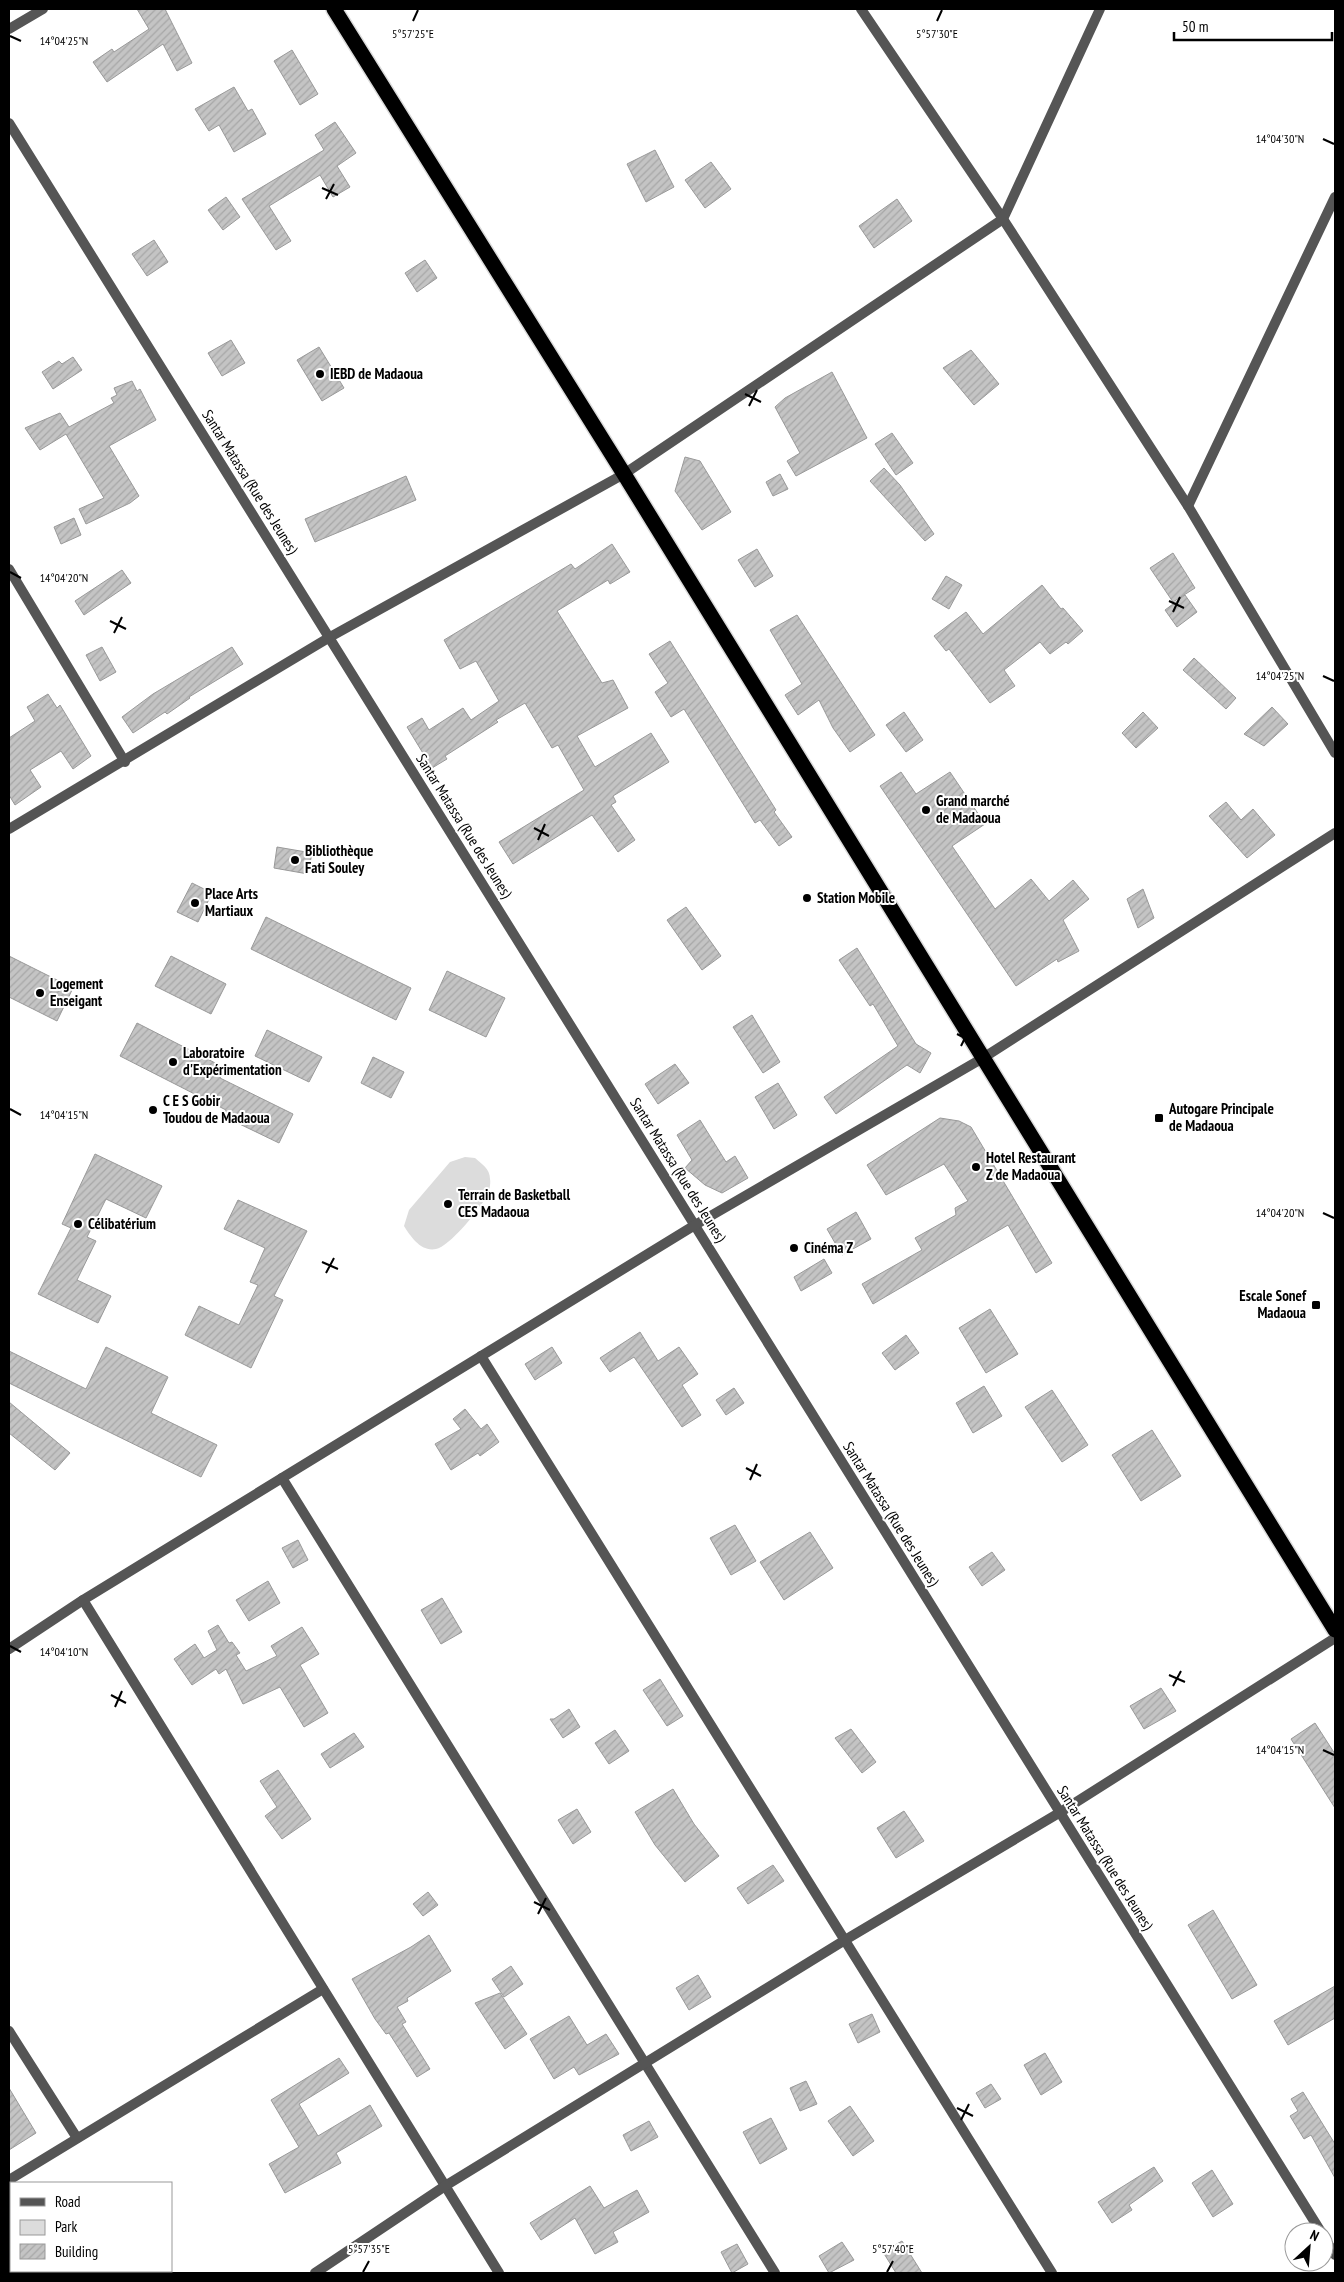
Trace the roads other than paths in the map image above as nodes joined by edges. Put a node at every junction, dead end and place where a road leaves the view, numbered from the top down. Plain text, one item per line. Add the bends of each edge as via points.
1 (43, 9) edge
2 (334, 9) edge
3 (861, 9) edge
4 (1100, 9) edge
5 (9, 29) edge
6 (9, 124) edge
7 (1335, 197) edge
8 (1003, 219) junction
9 (624, 474) junction
10 (1188, 506) junction
11 (9, 569) edge
12 (330, 637) junction
13 (1335, 753) edge
14 (125, 762) junction
15 (9, 829) edge
16 (1335, 833) edge
17 (983, 1058) junction
18 (695, 1225) junction
19 (481, 1356) junction
20 (282, 1478) junction
21 (83, 1600) junction
22 (1335, 1630) edge
23 (1335, 1638) edge
24 (9, 1649) edge
25 (1059, 1814) junction
26 (845, 1940) junction
27 (323, 1989) junction
28 (9, 2031) edge
29 (645, 2063) junction
30 (78, 2138) junction
31 (9, 2180) edge
32 (445, 2186) junction
33 (1315, 2222) edge
34 (315, 2273) edge
35 (499, 2273) edge
36 (775, 2273) edge
37 (1052, 2273) edge

1 - 5 street
2 - 9 highway
3 - 8 street
4 - 8 street
6 - 12 street, Santar Matassa (Rue des Jeunes)
7 - 10 street
8 - 9 street
8 - 10 street
9 - 12 street
9 - 17 highway
10 - 13 street
11 - 14 street
12 - 14 street
12 - 18 street, Santar Matassa (Rue des Jeunes)
14 - 15 street
16 - 17 street
17 - 18 street
17 - 22 highway
18 - 19 street
18 - 25 street, Santar Matassa (Rue des Jeunes)
19 - 20 street
19 - 26 street
20 - 21 street
20 - 29 street
21 - 24 street
21 - 27 street
23 - 25 street
25 - 26 street
25 - 33 street, Santar Matassa (Rue des Jeunes)
26 - 29 street
26 - 37 street
27 - 30 street
27 - 32 street
28 - 30 street
29 - 32 street
29 - 36 street
30 - 31 street
32 - 34 street
32 - 35 street

